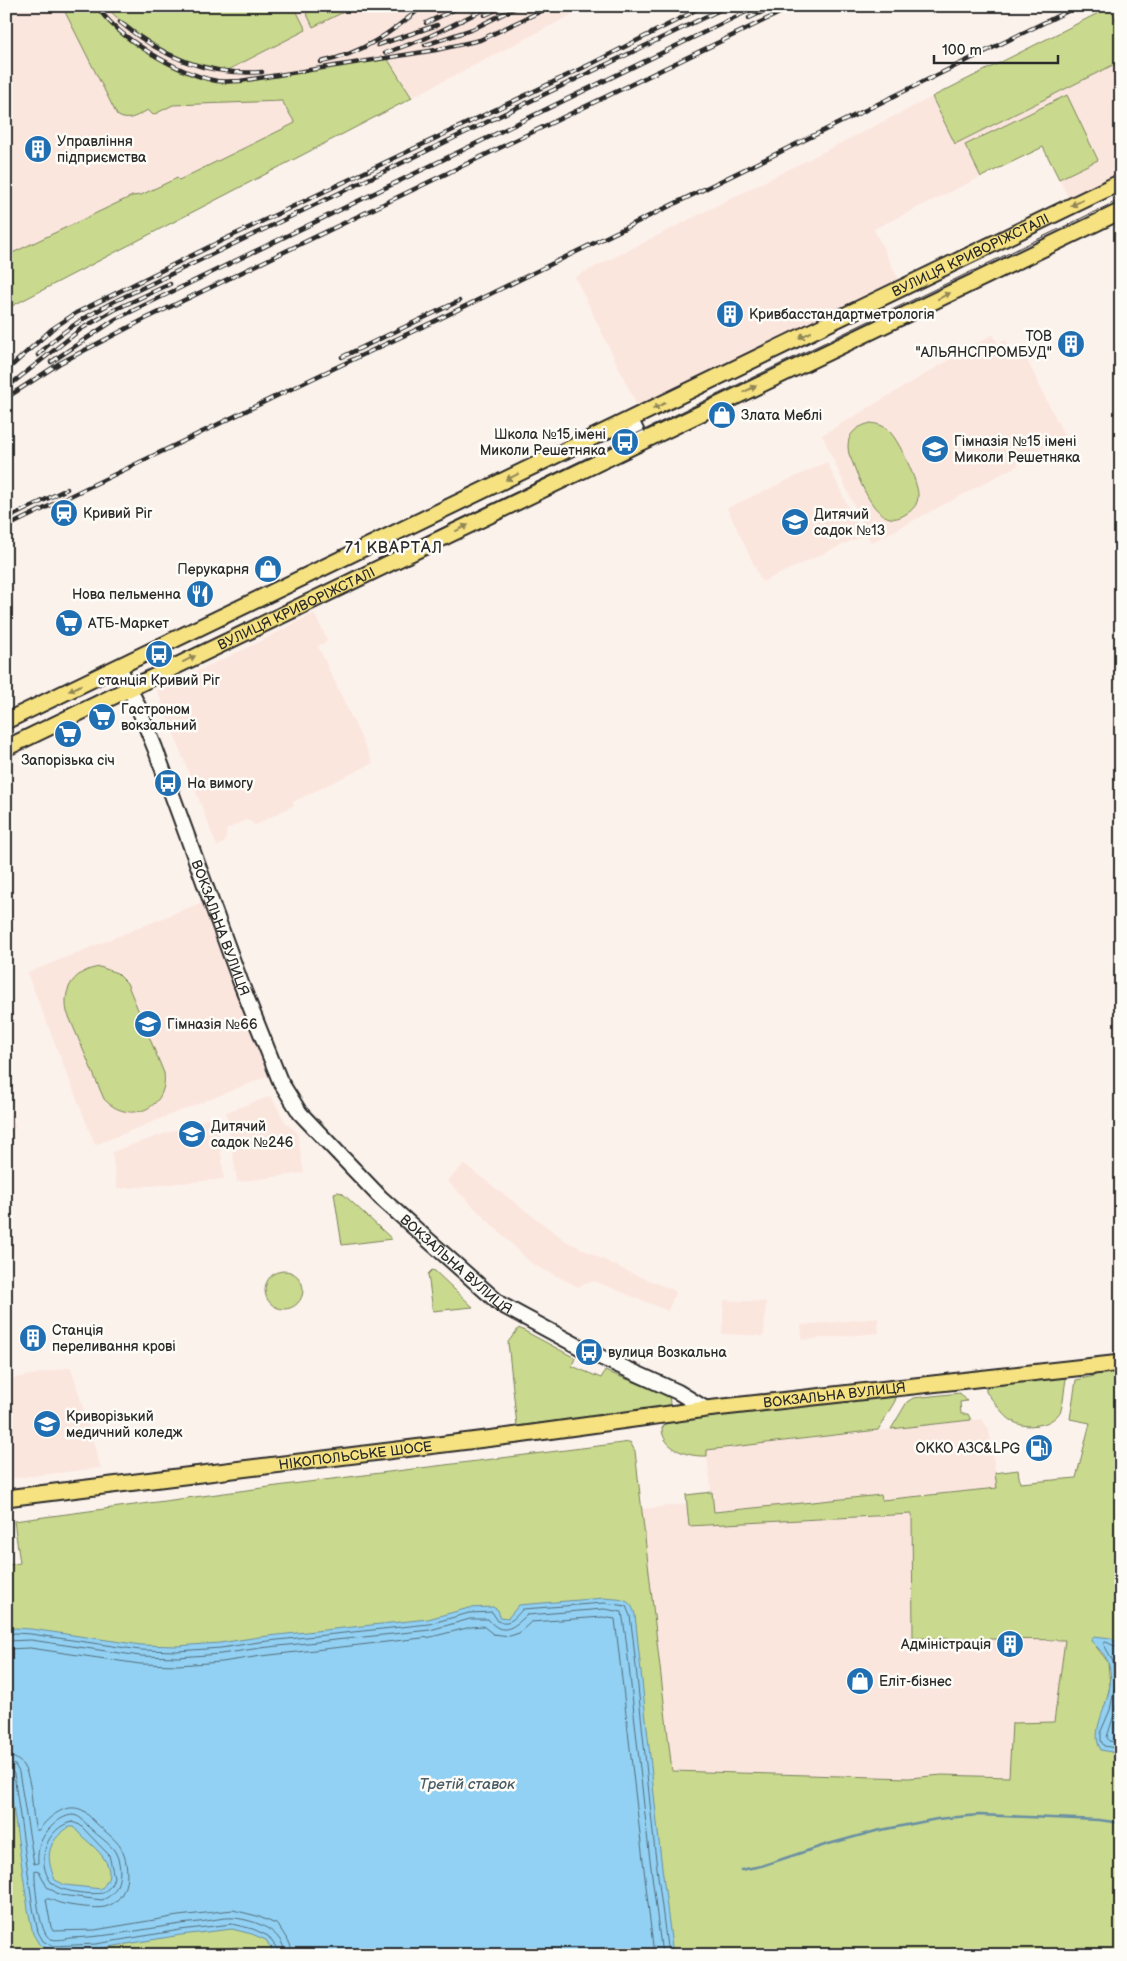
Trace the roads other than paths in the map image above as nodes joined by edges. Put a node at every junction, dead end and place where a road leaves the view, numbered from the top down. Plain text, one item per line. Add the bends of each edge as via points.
1 (1121, 182) edge
2 (1121, 211) edge
3 (631, 420) junction
4 (641, 441) junction
5 (119, 667) junction
6 (130, 688) junction
7 (6, 722) edge
8 (6, 748) edge
9 (1117, 1363) edge
10 (706, 1409) junction
11 (6, 1498) edge

1 -> 3 main road, ВУЛИЦЯ КРИВОРІЖСТАЛІ
4 -> 2 main road, ВУЛИЦЯ КРИВОРІЖСТАЛІ
3 - 4 street
3 -> 5 main road, ВУЛИЦЯ КРИВОРІЖСТАЛІ
6 -> 4 main road, ВУЛИЦЯ КРИВОРІЖСТАЛІ
5 - 6 street, ВОКЗАЛЬНА ВУЛИЦЯ
5 -> 7 main road, ВУЛИЦЯ КРИВОРІЖСТАЛІ
6 - 8 main road, ВУЛИЦЯ КРИВОРІЖСТАЛІ
6 - 10 street, ВОКЗАЛЬНА ВУЛИЦЯ via 267,1049 280,1081 300,1113 381,1198 500,1304
9 - 10 main road, ВОКЗАЛЬНА ВУЛИЦЯ
10 - 11 main road, НІКОПОЛЬСЬКЕ ШОСЕ via 518,1436

